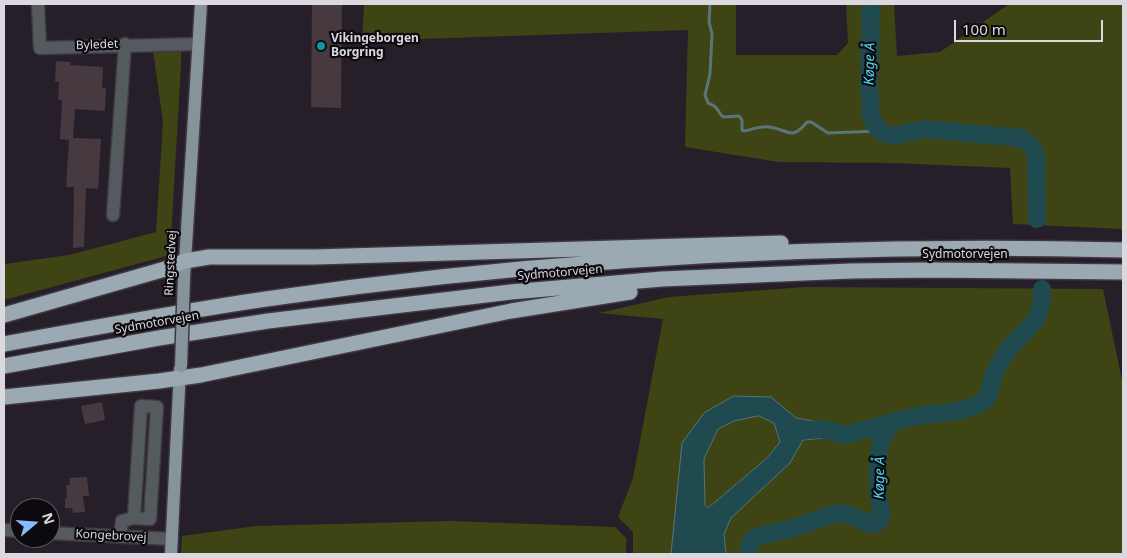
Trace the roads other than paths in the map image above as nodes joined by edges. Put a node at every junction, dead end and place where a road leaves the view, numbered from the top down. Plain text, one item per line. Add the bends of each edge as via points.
1 (38, 4) edge
2 (201, 4) edge
3 (125, 44) junction
4 (198, 44) junction
5 (113, 215) dead end
6 (865, 249) junction
7 (1123, 250) edge
8 (185, 261) junction
9 (851, 271) junction
10 (1123, 272) edge
11 (4, 315) edge
12 (4, 344) edge
13 (4, 366) edge
14 (180, 372) junction
15 (4, 398) edge
16 (134, 518) junction
17 (60, 534) edge
18 (120, 537) junction
19 (172, 539) junction
20 (172, 554) edge

1 - 3 street, Byledet via 40,48
2 - 4 main road, Ringstedvej
3 - 4 street, Byledet
3 - 5 street
4 - 8 main road, Ringstedvej
6 - 7 highway, Sydmotorvejen
6 - 8 highway via 797,242 209,257
6 - 12 highway, Sydmotorvejen via 661,259 497,272 269,298
8 - 11 highway
8 - 14 main road, Ringstedvej, bridge
9 - 10 highway, Sydmotorvejen
9 - 13 highway, Sydmotorvejen via 662,279 385,306 258,322
9 - 14 highway via 819,281 613,294
14 - 15 highway
14 - 19 main road, Ringstedvej
16 - 16 street via 150,519 157,407 140,406
16 - 18 street via 122,521
17 - 18 street, Kongebrovej
18 - 19 street, Kongebrovej
19 - 20 main road, Ringstedvej

